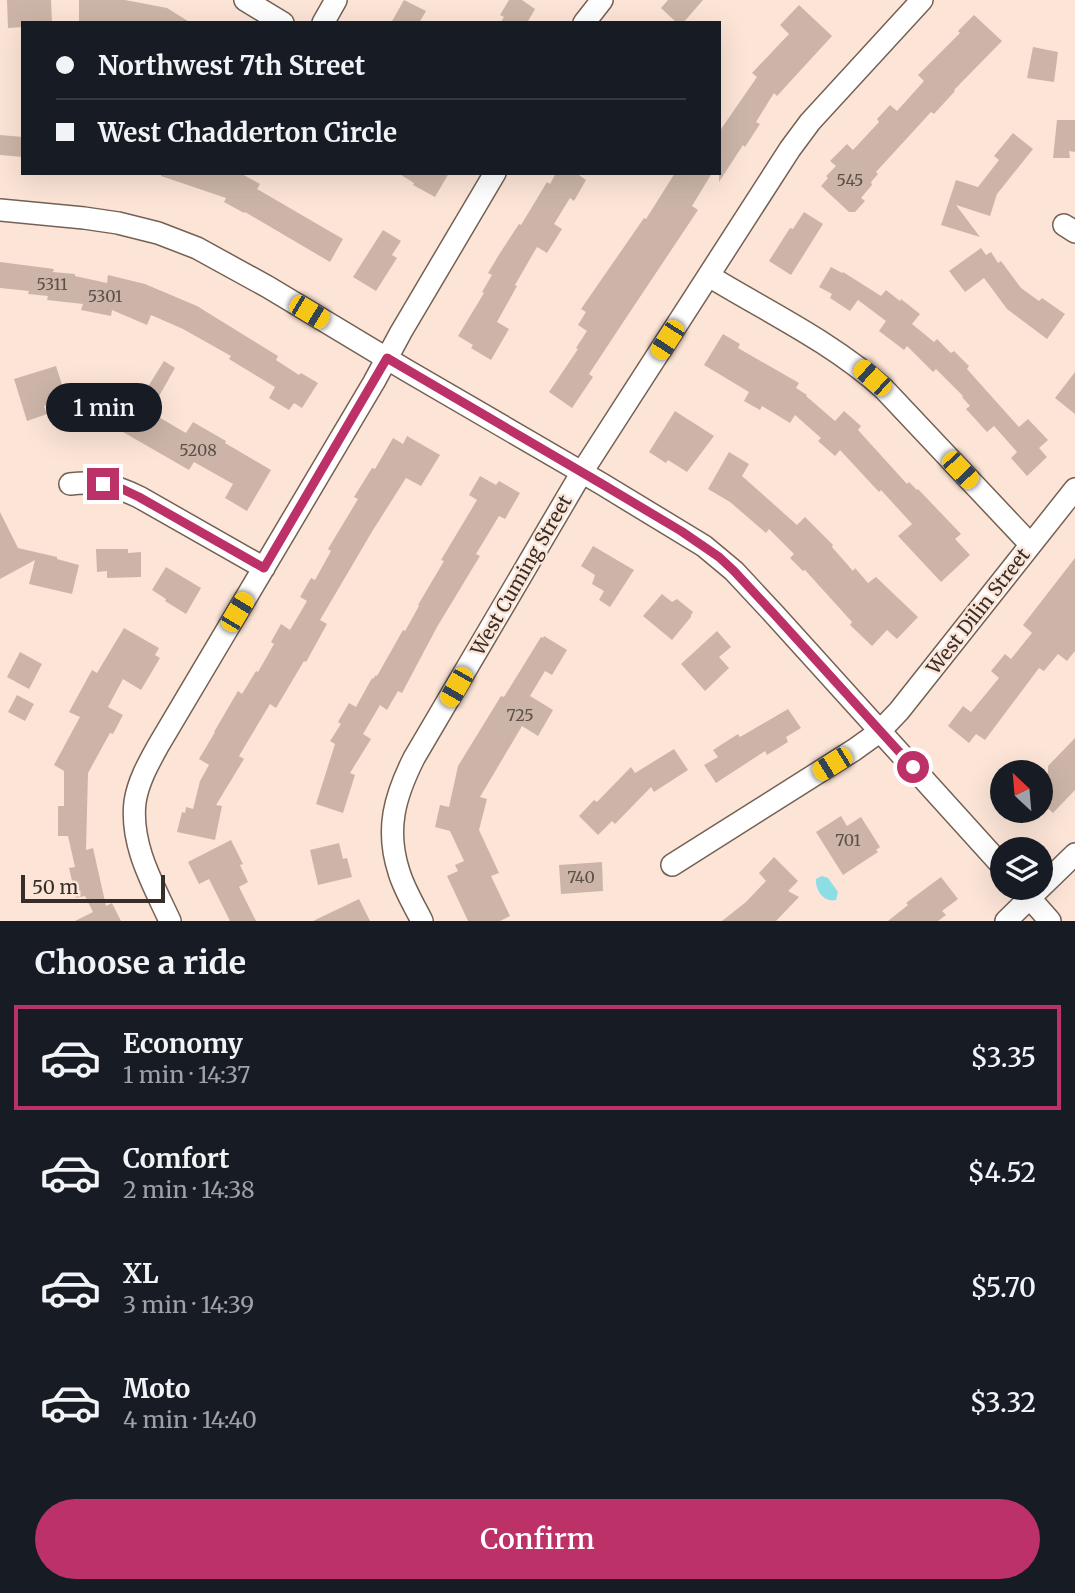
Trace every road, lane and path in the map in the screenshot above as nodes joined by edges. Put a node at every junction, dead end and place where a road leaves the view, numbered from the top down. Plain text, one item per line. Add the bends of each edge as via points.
1 (245, 0) edge
2 (336, 0) edge
3 (602, 0) edge
4 (922, 0) edge
5 (280, 21) edge
6 (324, 21) edge
7 (586, 21) edge
8 (494, 175) edge
9 (0, 210) edge
10 (709, 276) junction
11 (387, 358) junction
12 (582, 472) junction
13 (70, 484) dead end
14 (1075, 489) edge
15 (1030, 544) junction
16 (264, 568) junction
17 (880, 732) junction
18 (990, 853) edge
19 (1075, 854) edge
20 (672, 865) dead end
21 (1053, 871) edge
22 (1020, 900) edge
23 (1032, 900) edge
24 (170, 921) edge
25 (422, 921) edge
26 (1006, 921) edge
27 (1051, 921) edge

1 - 5 street
2 - 6 street
3 - 7 street
4 - 10 street, West Cuming Street via 810,122
8 - 11 street
9 - 11 street via 106,221 158,233 197,248
10 - 12 street, West Cuming Street
10 - 15 street via 861,368
11 - 12 street
11 - 16 street
12 - 17 street via 719,557
12 - 25 street, West Cuming Street via 414,758 398,793 393,847 399,872
13 - 16 street via 118,487
14 - 15 street, West Dilin Street
15 - 17 street, West Dilin Street
16 - 24 street via 158,746 135,801 138,847
17 - 18 street
17 - 20 street, West Dilin Street
19 - 21 street
22 - 26 street
23 - 27 street

